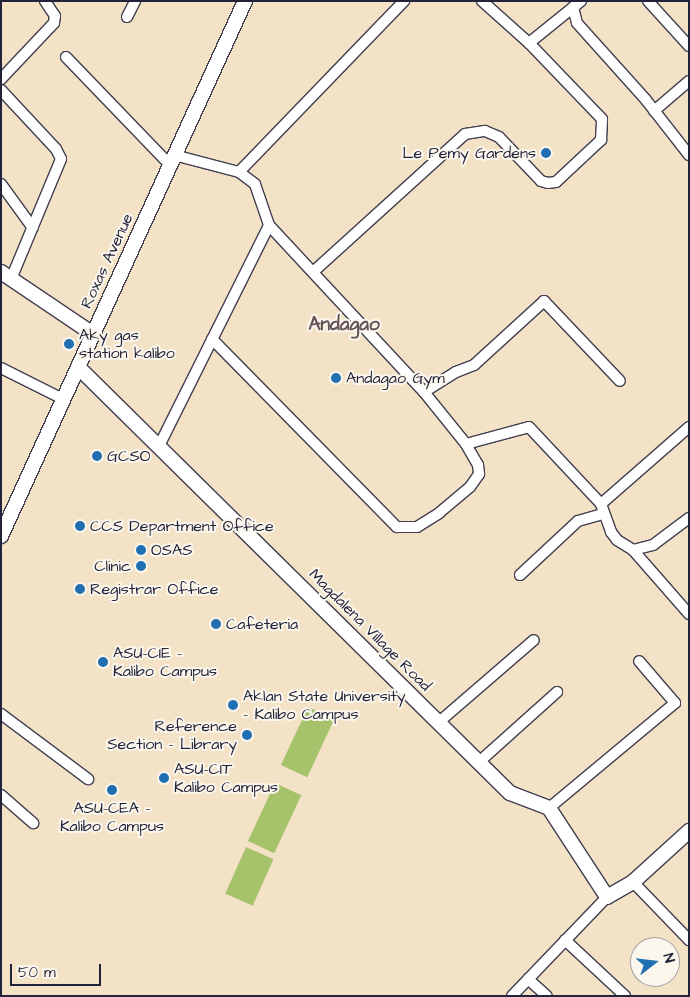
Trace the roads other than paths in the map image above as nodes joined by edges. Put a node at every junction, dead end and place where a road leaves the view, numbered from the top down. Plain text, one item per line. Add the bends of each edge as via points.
1 (45, 1) edge
2 (135, 1) edge
3 (245, 1) edge
4 (404, 1) edge
5 (482, 1) edge
6 (648, 1) edge
7 (574, 3) edge
8 (127, 17) dead end
9 (529, 43) junction
10 (689, 46) edge
11 (66, 57) dead end
12 (1, 79) edge
13 (689, 81) edge
14 (1, 90) edge
15 (654, 111) junction
16 (689, 155) edge
17 (172, 160) junction
18 (239, 172) junction
19 (2, 187) edge
20 (269, 225) junction
21 (33, 228) junction
22 (313, 272) junction
23 (6, 275) edge
24 (93, 334) junction
25 (212, 339) junction
26 (78, 367) junction
27 (1, 368) edge
28 (620, 381) dead end
29 (424, 392) junction
30 (63, 399) junction
31 (689, 426) edge
32 (466, 444) junction
33 (159, 446) junction
34 (602, 509) junction
35 (689, 518) edge
36 (2, 532) edge
37 (633, 550) junction
38 (520, 575) dead end
39 (689, 614) edge
40 (534, 640) dead end
41 (640, 661) dead end
42 (557, 692) dead end
43 (1, 714) edge
44 (438, 722) junction
45 (479, 762) junction
46 (88, 779) dead end
47 (1, 795) edge
48 (549, 808) junction
49 (33, 823) dead end
50 (689, 831) edge
51 (633, 882) junction
52 (607, 897) junction
53 (566, 940) junction
54 (689, 940) edge
55 (528, 978) junction
56 (512, 996) edge
57 (547, 996) edge
58 (625, 996) edge

1 - 12 street via 55,16 54,23
2 - 8 street
3 - 17 street, Roxas Avenue
4 - 18 street
5 - 9 street
6 - 10 street
7 - 9 street
7 - 15 street via 577,24
9 - 22 street via 602,119 601,140 556,182 548,183 541,181 499,138 484,131 465,134
11 - 17 street
13 - 15 street
14 - 21 street via 56,149 61,159
15 - 16 street
17 - 18 street
17 - 24 street, Roxas Avenue
18 - 20 street via 255,184
19 - 21 street
20 - 22 street
20 - 25 street
21 - 23 street
22 - 29 street
23 - 24 street
24 - 26 street, Roxas Avenue
25 - 32 street via 397,527 417,527 470,488 479,474 478,465
25 - 33 street
26 - 30 street, Roxas Avenue
26 - 33 street, Magdalena Village Road
27 - 30 street
28 - 29 street via 544,301 474,365
29 - 32 street
30 - 36 street, Roxas Avenue
31 - 34 street
32 - 34 street via 529,427
33 - 44 street, Magdalena Village Road
34 - 37 street via 617,540
34 - 38 street via 578,521
35 - 37 street via 653,545
37 - 39 street
40 - 44 street
41 - 48 street via 675,703
42 - 45 street
43 - 46 street
44 - 45 street, Magdalena Village Road
45 - 48 street, Magdalena Village Road via 510,793
47 - 49 street
48 - 52 street
50 - 51 street
51 - 52 street
51 - 54 street
52 - 53 street
53 - 55 street
53 - 58 street
55 - 56 street
55 - 57 street

